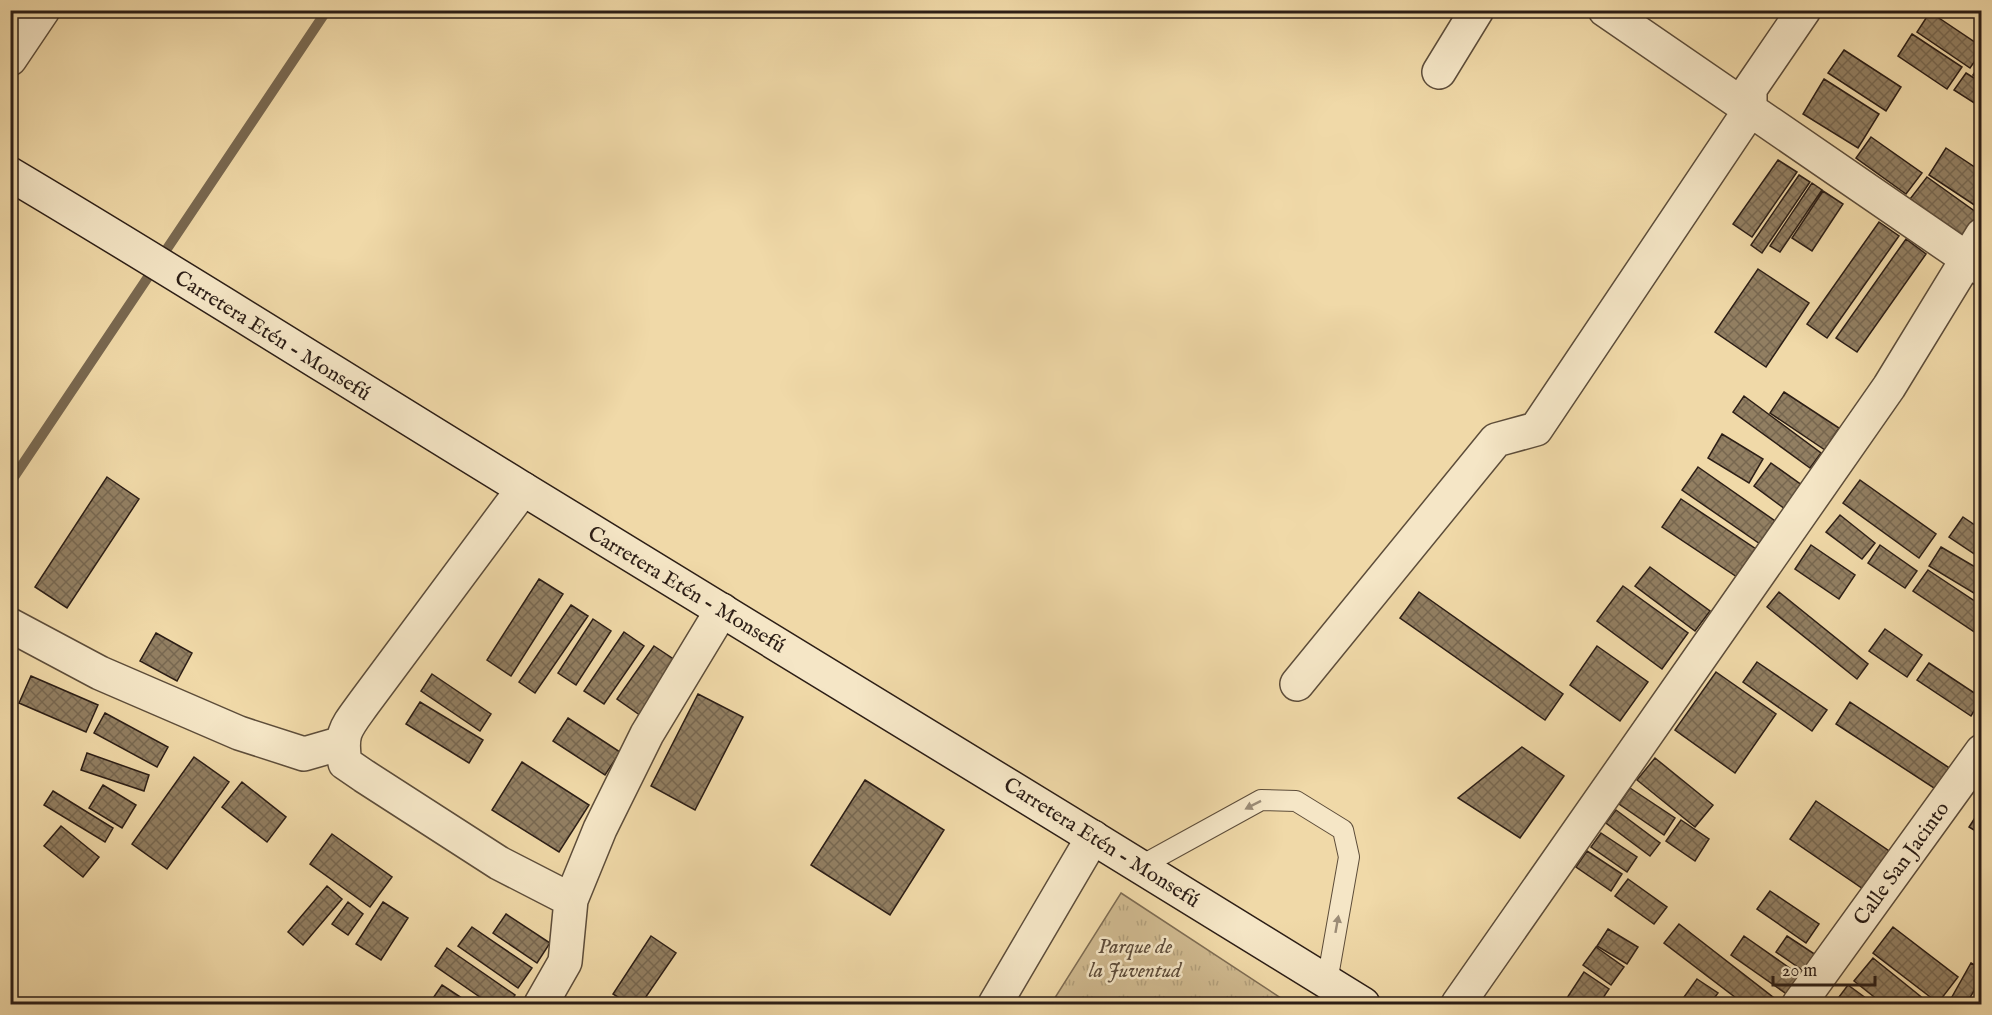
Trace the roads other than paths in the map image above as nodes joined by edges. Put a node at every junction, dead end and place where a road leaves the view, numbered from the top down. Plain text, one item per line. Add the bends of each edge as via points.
1 (43, 10) edge
2 (1477, 10) edge
3 (1605, 10) edge
4 (1804, 10) edge
5 (10, 59) edge
6 (1439, 72) dead end
7 (1750, 110) junction
8 (10, 174) edge
9 (1976, 254) edge
10 (523, 489) junction
11 (722, 610) junction
12 (10, 625) edge
13 (1297, 684) dead end
14 (342, 743) junction
15 (1982, 751) edge
16 (1093, 837) junction
17 (1141, 866) junction
18 (571, 900) junction
19 (1327, 982) junction
20 (541, 1005) edge
21 (994, 1005) edge
22 (1363, 1005) edge
23 (1458, 1005) edge
24 (1799, 1005) edge

1 - 5 street
2 - 6 street
3 - 7 street
4 - 7 street via 1750,89
7 - 9 street
7 - 13 street via 1536,429 1496,440
8 - 10 street, Carretera Etén - Monsefú
9 - 23 street via 1889,387
10 - 11 street, Carretera Etén - Monsefú
10 - 14 street via 358,711
11 - 16 street, Carretera Etén - Monsefú
11 - 18 street via 647,734 600,829
12 - 14 street via 100,672 239,733 304,754
14 - 18 street via 345,763 499,862
15 - 24 street, Calle San Jacinto
16 - 17 street, Carretera Etén - Monsefú
16 - 21 street
17 - 19 street, Carretera Etén - Monsefú
19 -> 17 lane via 1349,857 1342,830 1321,816 1296,801 1261,800
18 - 20 street via 565,962
19 - 22 street, Carretera Etén - Monsefú

